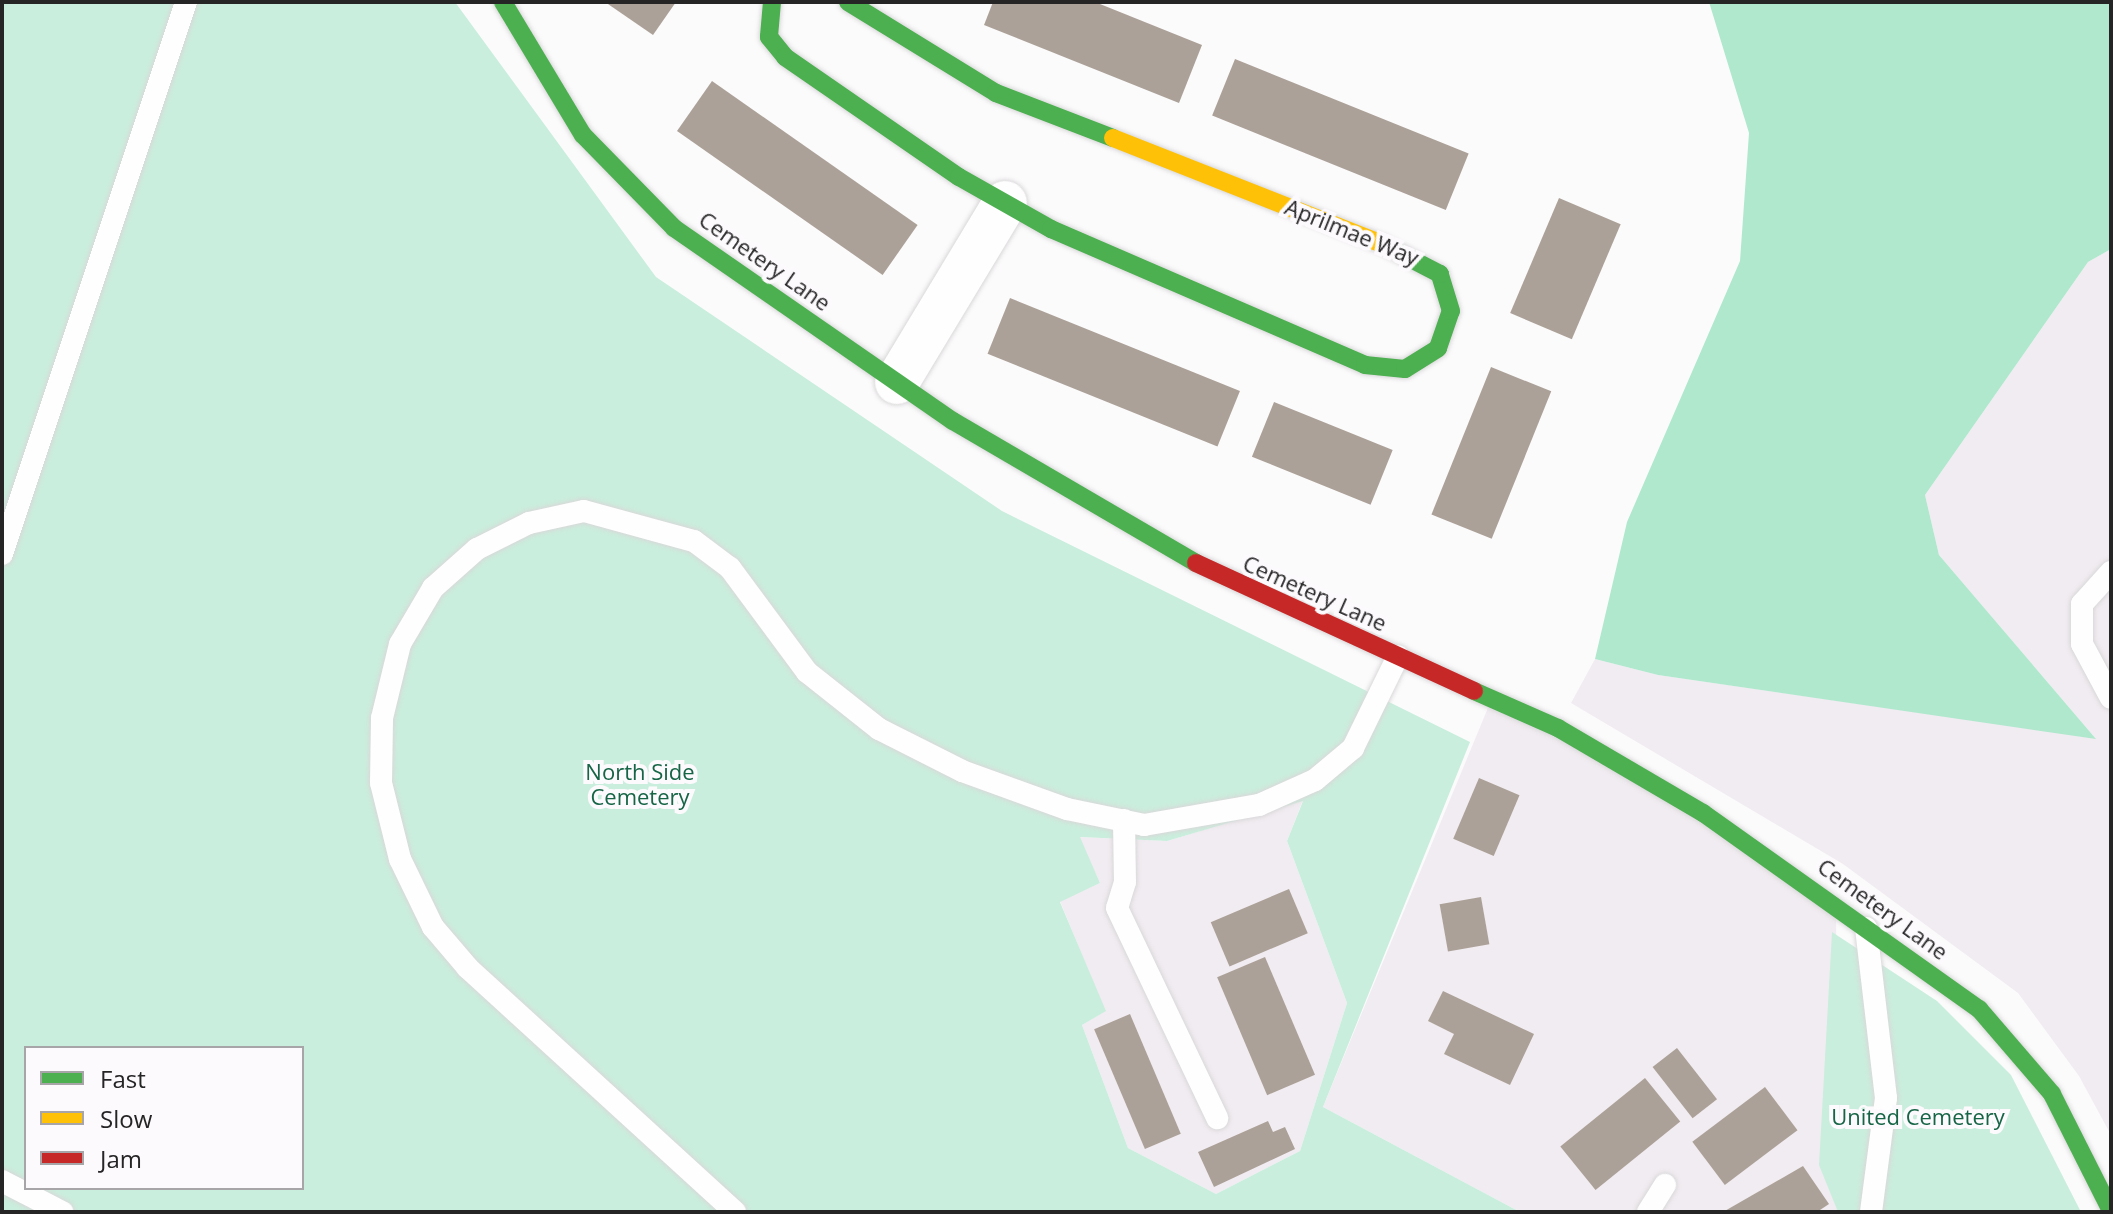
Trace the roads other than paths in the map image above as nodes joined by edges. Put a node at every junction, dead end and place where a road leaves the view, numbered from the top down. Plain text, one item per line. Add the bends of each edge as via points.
1 (186, 2) edge
2 (503, 2) edge
3 (772, 2) edge
4 (848, 2) edge
5 (1005, 203) junction
6 (897, 382) junction
7 (2, 554) edge
8 (2111, 572) edge
9 (1398, 656) junction
10 (2111, 698) edge
11 (1124, 820) junction
12 (1866, 927) junction
13 (1217, 1118) dead end
14 (2, 1181) edge
15 (1665, 1185) dead end
16 (2111, 1211) edge
17 (62, 1212) edge
18 (735, 1212) edge
19 (1648, 1212) edge
20 (1871, 1212) edge

1 - 7 lane
2 - 6 street, Cemetery Lane via 583,135 621,179 674,228
3 - 5 street, Aprilmae Way via 766,24 775,48
4 - 5 street, Aprilmae Way via 996,93 1425,260 1448,291 1448,331 1423,361 1375,368
5 - 6 street
6 - 9 street, Cemetery Lane via 1097,511 1246,590
8 - 10 lane via 2082,604 2082,644
9 - 11 lane via 1353,748 1315,780 1208,818
9 - 12 street, Cemetery Lane via 1558,728 1703,813
11 - 13 lane via 1125,882 1117,908
11 - 18 lane via 1067,809 962,771 879,729 807,672 730,568 694,541 645,523 584,511 529,523 477,549 433,588 400,644 382,718 381,783 400,859 420,900 468,968
12 - 16 street, Cemetery Lane via 1999,1029 2052,1094
12 - 20 lane via 1886,1098
14 - 17 lane
15 - 19 lane

